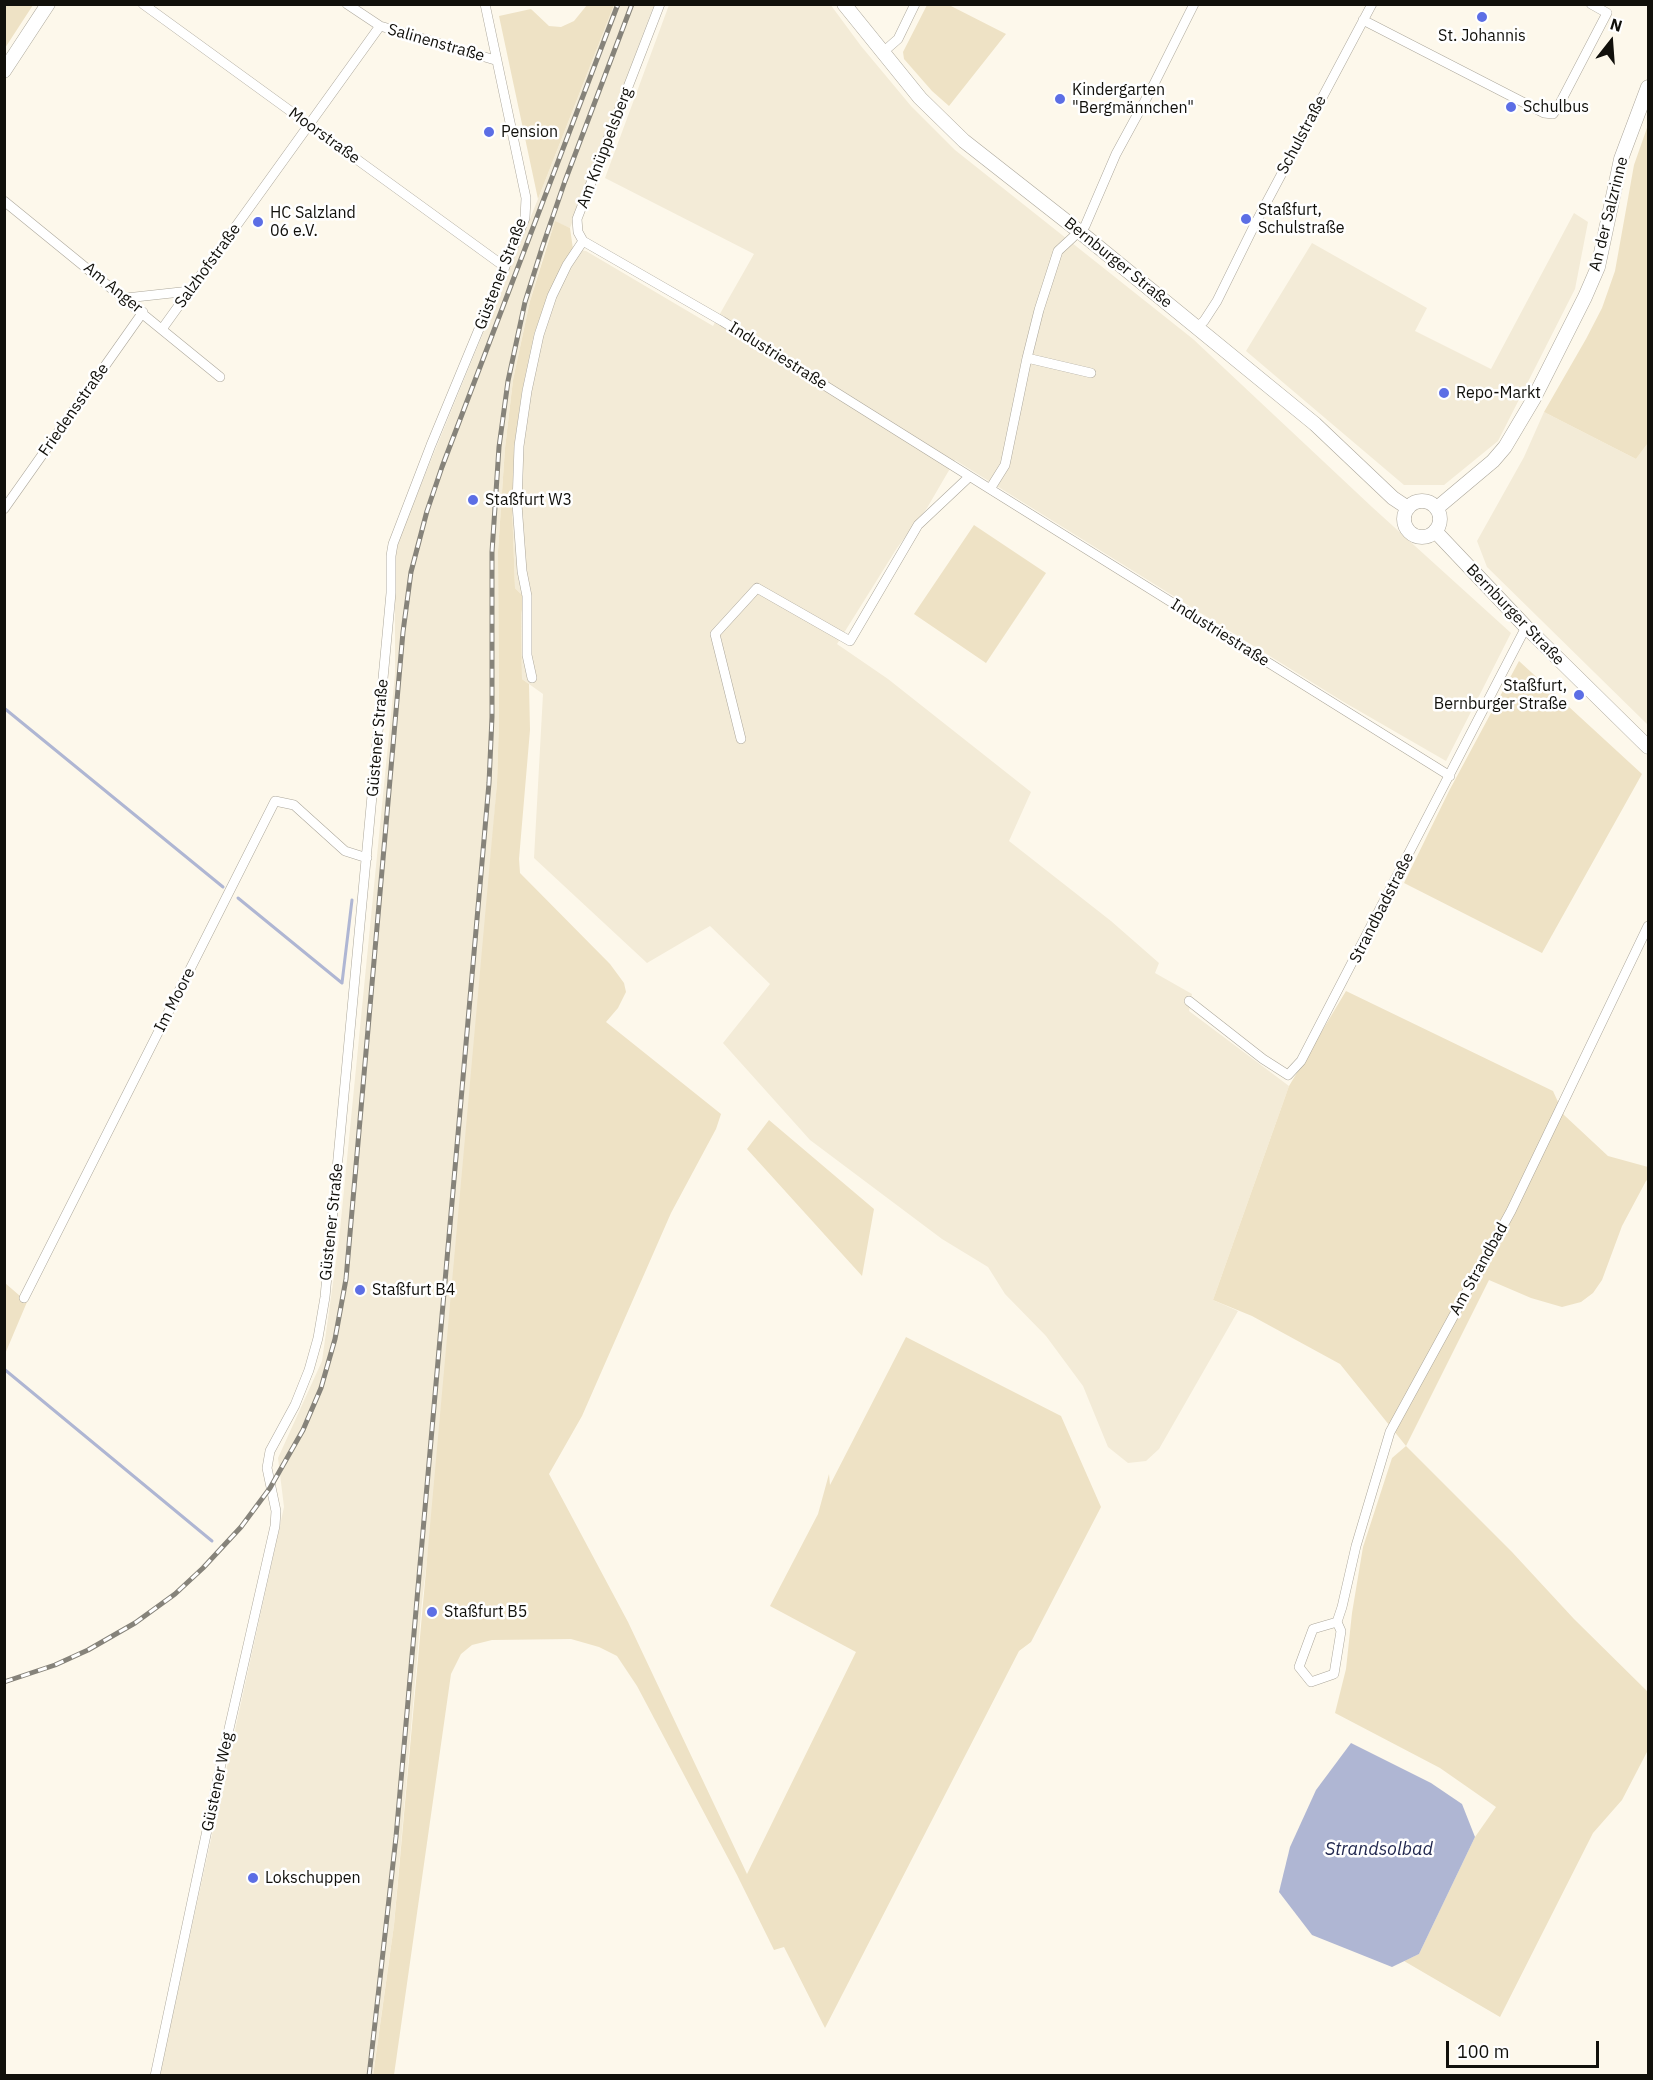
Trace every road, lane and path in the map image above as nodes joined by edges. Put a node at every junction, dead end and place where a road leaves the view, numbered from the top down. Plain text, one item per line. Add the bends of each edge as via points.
1 (48, 4) edge
2 (143, 4) edge
3 (347, 4) edge
4 (485, 4) edge
5 (660, 4) edge
6 (844, 4) edge
7 (915, 4) edge
8 (1194, 4) edge
9 (1372, 4) edge
10 (1591, 4) edge
11 (1609, 9) edge
12 (1363, 21) junction
13 (380, 26) junction
14 (882, 53) junction
15 (495, 60) junction
16 (4, 70) edge
17 (1648, 87) edge
18 (309, 125) junction
19 (4, 201) edge
20 (1080, 232) junction
21 (583, 241) junction
22 (505, 267) junction
23 (190, 291) junction
24 (126, 298) junction
25 (143, 312) junction
26 (1196, 328) junction
27 (162, 329) junction
28 (1027, 358) junction
29 (1090, 373) dead end
30 (220, 377) dead end
31 (969, 477) junction
32 (990, 489) junction
33 (1408, 508) junction
34 (1437, 508) junction
35 (4, 509) edge
36 (1436, 531) junction
37 (1526, 627) junction
38 (532, 678) dead end
39 (741, 739) dead end
40 (1648, 747) edge
41 (1450, 776) junction
42 (367, 858) junction
43 (1648, 926) edge
44 (1189, 1001) dead end
45 (24, 1298) dead end
46 (270, 1488) joint
47 (1337, 1622) junction
48 (155, 2076) edge

1 - 16 main road
2 - 18 street, Moorstraße
3 - 13 street, Salinenstraße
4 - 15 street, Güstener Straße
5 - 21 street, Am Knüppelsberg via 577,219
6 - 14 main road, Bernburger Straße
7 - 14 street via 898,39
8 - 20 street
9 - 12 street, Schulstraße
10 - 11 street
11 - 12 street via 1552,114
12 - 26 street, Schulstraße via 1217,301
13 - 15 street, Salinenstraße
13 - 18 street, Salzhofstraße
14 - 20 main road, Bernburger Straße via 964,141
15 - 22 street, Güstener Straße via 525,198 525,218
17 - 34 main road, An der Salzrinne via 1621,159 1598,267 1585,297 1505,447 1494,461
18 - 22 street, Moorstraße
18 - 23 street, Salzhofstraße
19 - 24 street, Am Anger
20 - 26 main road, Bernburger Straße
20 - 28 street via 1058,251
21 - 31 street, Industriestraße via 722,321
21 - 38 street via 552,296 539,335 519,446 517,504 527,596 527,655
22 - 42 street, Güstener Straße via 393,544
23 - 24 street
23 - 27 street, Salzhofstraße
24 - 25 street, Am Anger
25 - 27 street, Am Anger
25 - 35 street, Friedensstraße
26 - 33 main road, Bernburger Straße via 1315,424
27 - 30 street, Am Anger
28 - 29 street
28 - 32 street via 1005,465
31 - 32 street, Industriestraße
31 - 39 street via 918,525 850,641 757,588 716,634
32 - 41 street, Industriestraße
33 - 34 main road via 1422,501
33 - 36 main road via 1404,522 1409,531 1419,537
34 - 36 main road via 1440,518
36 - 37 main road, Bernburger Straße
37 - 40 main road, Bernburger Straße
37 - 41 street, Strandbadstraße
41 - 44 street, Strandbadstraße via 1301,1061 1288,1075
42 - 45 street, Im Moore via 345,851 294,806 275,801
42 - 46 street, Güstener Straße via 322,1318 309,1370 270,1451
43 - 47 street, Am Strandbad via 1511,1211 1390,1432
46 - 48 street, Güstener Weg via 275,1526
47 - 47 street, Am Strandbad via 1341,1631 1334,1674 1311,1682 1299,1667 1312,1629

